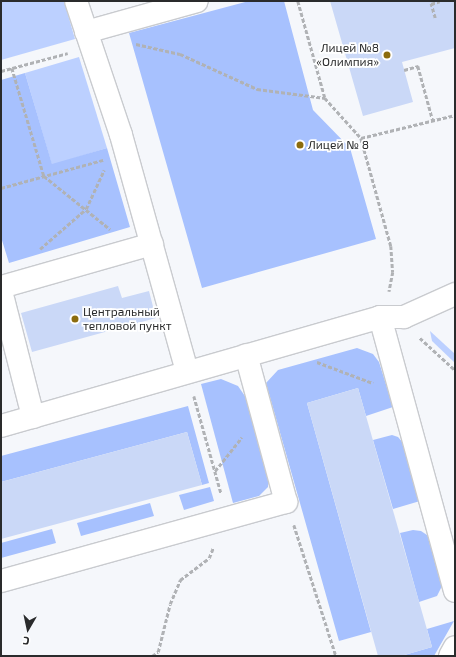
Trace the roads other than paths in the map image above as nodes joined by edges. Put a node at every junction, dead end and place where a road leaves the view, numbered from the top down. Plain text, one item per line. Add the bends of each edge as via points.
1 (76, 1) edge
2 (197, 1) edge
3 (89, 39) junction
4 (143, 246) junction
5 (1, 287) edge
6 (1, 291) edge
7 (455, 294) edge
8 (380, 317) junction
9 (246, 355) junction
10 (187, 372) junction
11 (33, 417) junction
12 (1, 426) edge
13 (1, 581) edge
14 (455, 591) edge
15 (455, 647) edge
16 (450, 656) edge

1 - 3 lane
2 - 3 lane
3 - 4 lane
4 - 5 lane
4 - 10 lane
6 - 11 lane
7 - 8 lane via 404,317
8 - 9 lane
8 - 14 lane
9 - 10 lane
9 - 13 lane via 286,502
10 - 11 lane
11 - 12 lane
15 - 16 lane

